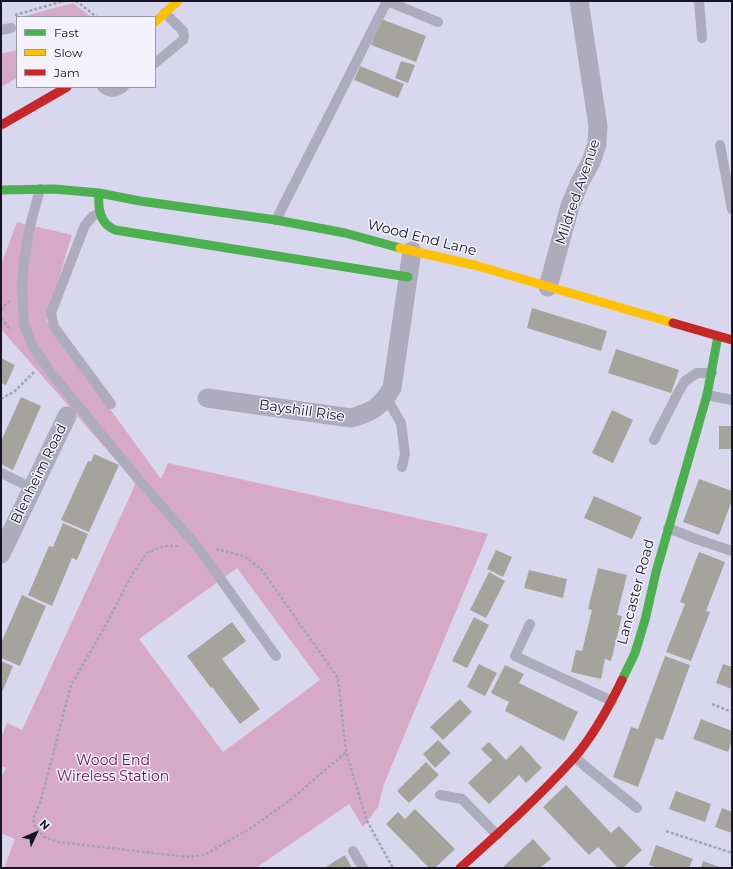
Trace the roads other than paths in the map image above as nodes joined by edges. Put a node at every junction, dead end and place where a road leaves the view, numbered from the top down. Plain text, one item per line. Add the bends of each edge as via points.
1 (178, 1) edge
2 (579, 1) edge
3 (699, 1) edge
4 (165, 13) junction
5 (156, 21) edge
6 (438, 22) dead end
7 (702, 38) dead end
8 (156, 62) edge
9 (65, 88) edge
10 (103, 88) edge
11 (123, 88) edge
12 (1, 125) edge
13 (720, 145) dead end
14 (40, 188) junction
15 (1, 190) edge
16 (99, 193) junction
17 (732, 209) edge
18 (100, 213) junction
19 (276, 220) junction
20 (412, 251) junction
21 (408, 277) junction
22 (548, 287) junction
23 (718, 336) junction
24 (732, 340) edge
25 (712, 373) junction
26 (707, 395) junction
27 (386, 397) junction
28 (207, 398) dead end
29 (732, 400) edge
30 (111, 404) dead end
31 (67, 416) dead end
32 (654, 440) dead end
33 (402, 467) dead end
34 (1, 473) edge
35 (32, 488) junction
36 (668, 528) junction
37 (732, 551) edge
38 (1, 554) edge
39 (530, 624) dead end
40 (276, 656) dead end
41 (612, 701) junction
42 (576, 757) junction
43 (440, 794) dead end
44 (636, 808) dead end
45 (497, 835) junction
46 (352, 851) dead end
47 (465, 866) edge
48 (363, 868) edge

1 - 4 street
2 - 22 street, Mildred Avenue via 598,126 597,144 570,206
3 - 7 lane
4 - 5 street
4 - 8 lane via 183,31 184,36 183,40
6 - 19 lane via 387,1
9 - 12 street
10 - 11 lane via 112,93
13 - 17 lane
14 - 15 street, Wood End Lane
14 - 16 street, Wood End Lane
14 - 40 lane via 30,226 22,287 24,324 32,345 52,374 196,545
16 - 18 street
16 - 19 street, Wood End Lane
18 - 21 street via 106,225 116,230
18 - 30 lane via 84,225 51,313 54,327
19 - 20 street, Wood End Lane via 344,233
20 - 21 street, Bayshill Rise
20 - 22 street, Wood End Lane via 478,266
21 - 27 street, Bayshill Rise via 392,388
22 - 23 street, Wood End Lane
23 - 24 street, Wood End Lane
23 - 25 street, Lancaster Road
25 - 26 street, Lancaster Road
25 - 32 lane via 697,373 685,381
26 - 29 lane
26 - 36 street, Lancaster Road
27 - 28 street, Bayshill Rise via 378,407 351,418
27 - 33 lane via 401,423 405,454
31 - 35 street, Blenheim Road
34 - 35 lane
35 - 38 street, Blenheim Road
36 - 37 lane
36 - 41 street, Lancaster Road via 635,653
39 - 41 lane via 515,656
41 - 42 street, Lancaster Road
42 - 44 lane
42 - 45 street, Lancaster Road
43 - 45 lane via 462,799
45 - 47 street, Lancaster Road
46 - 48 lane

